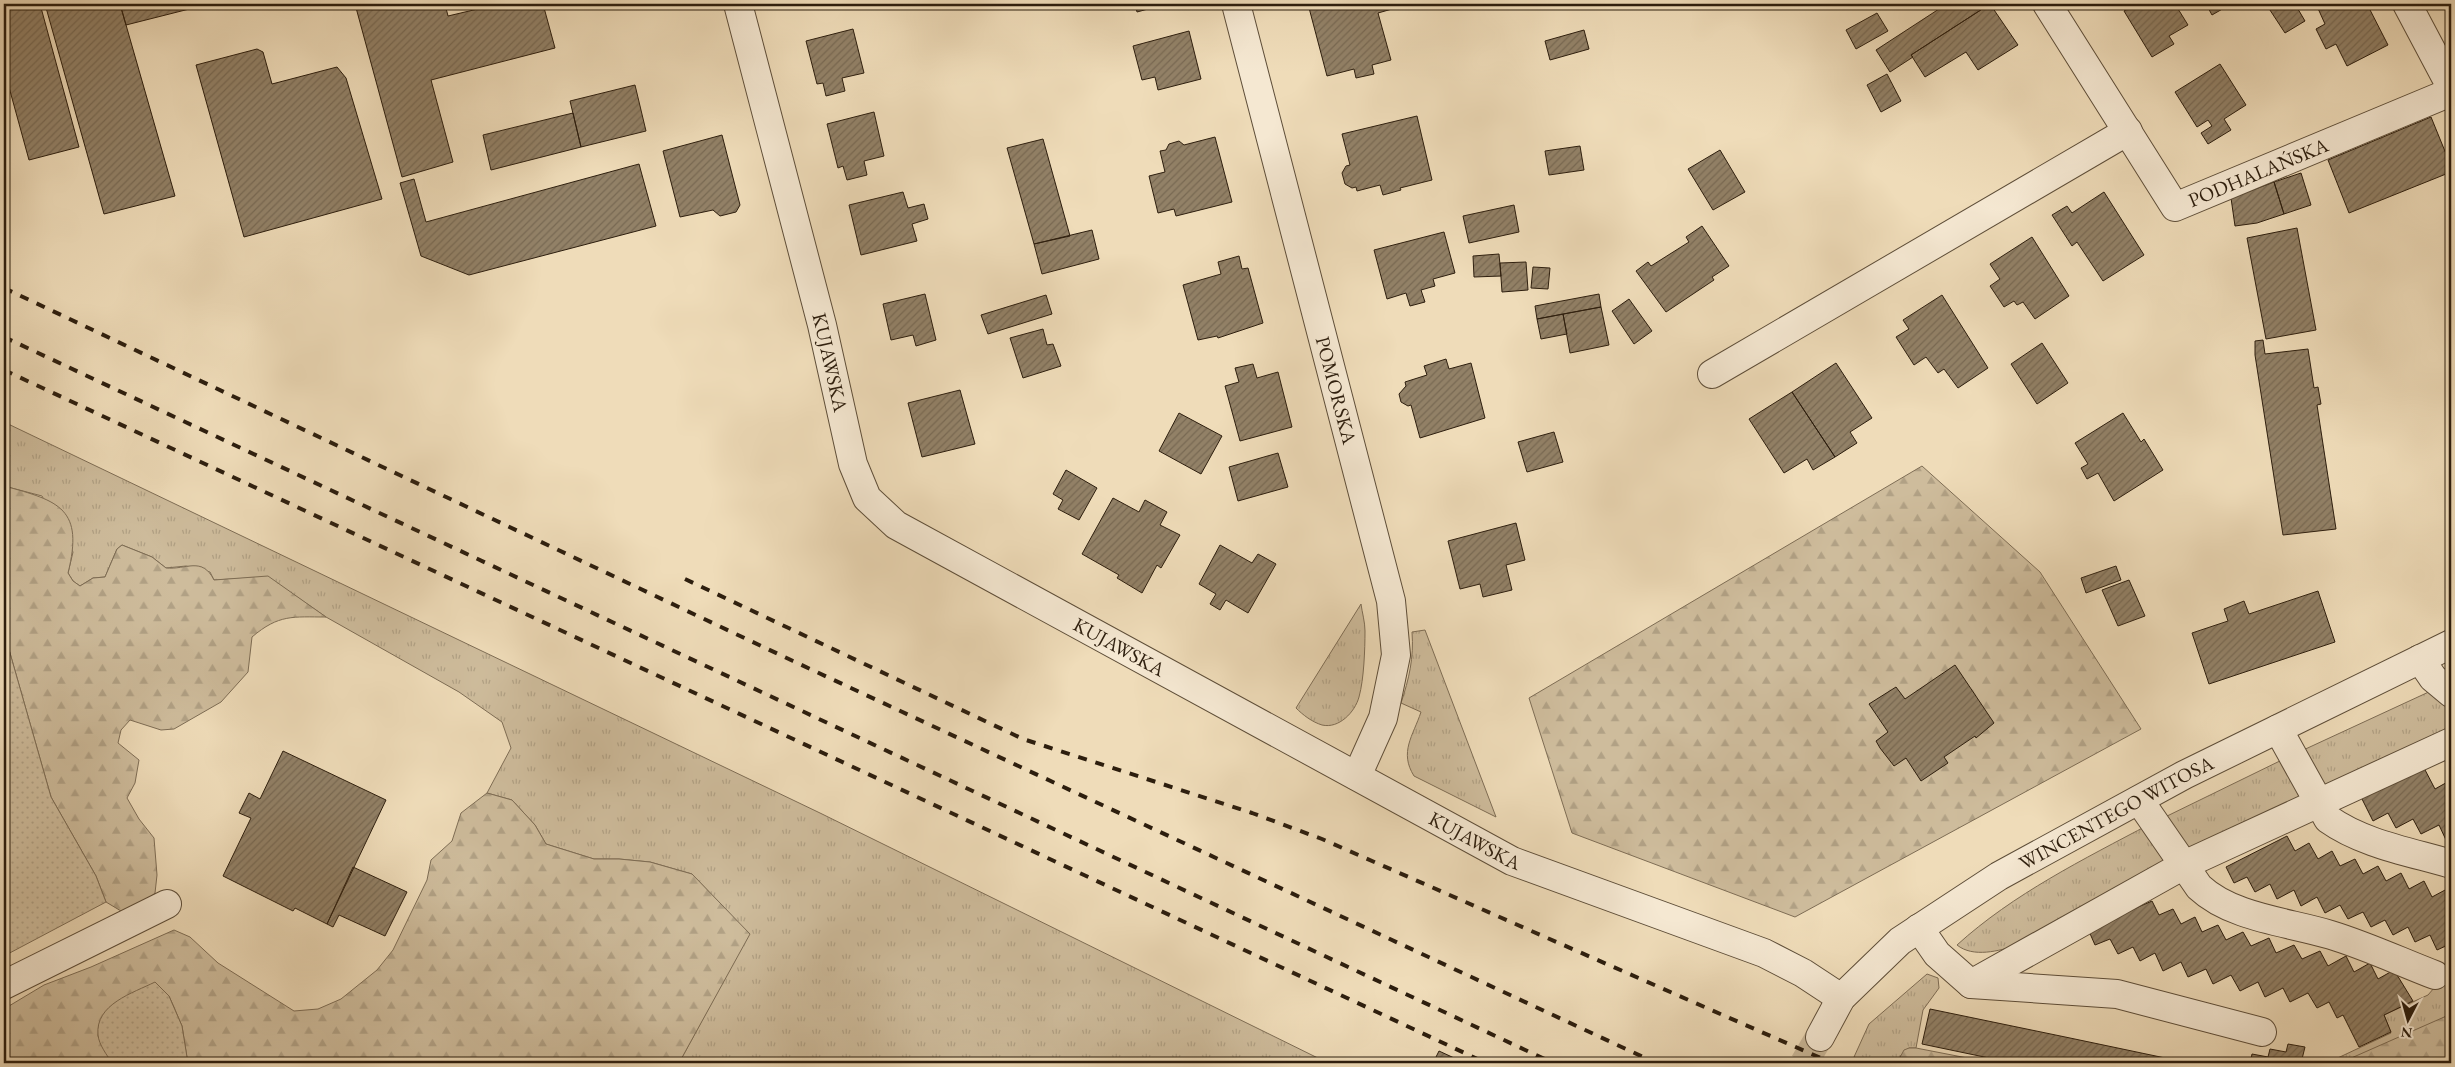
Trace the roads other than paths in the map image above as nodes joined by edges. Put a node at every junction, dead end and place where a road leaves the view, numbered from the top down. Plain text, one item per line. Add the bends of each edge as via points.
1 (738, 4) edge
2 (1236, 4) edge
3 (2047, 4) edge
4 (2407, 4) edge
5 (2451, 88) edge
6 (2451, 92) edge
7 (2128, 131) junction
8 (1712, 374) dead end
9 (2451, 644) edge
10 (2420, 660) junction
11 (2451, 693) edge
12 (2278, 729) junction
13 (2451, 742) edge
14 (1358, 776) junction
15 (2139, 800) junction
16 (2319, 805) junction
17 (2451, 864) edge
18 (2184, 865) junction
19 (167, 904) dead end
20 (1919, 928) junction
21 (2435, 975) dead end
22 (1971, 984) junction
23 (4, 985) edge
24 (1841, 998) junction
25 (2262, 1032) dead end
26 (1820, 1036) tunnel mouth

1 - 14 street, KUJAWSKA via 822,325 853,464 867,498 896,524
2 - 14 street, POMORSKA via 1391,601 1396,655 1383,718
3 - 7 street, PODHALAŃSKA
4 - 5 street
6 - 7 street, PODHALAŃSKA via 2175,207
7 - 8 street
9 - 10 street, WINCENTEGO WITOSA
10 - 11 street via 2433,678
10 - 12 street, WINCENTEGO WITOSA
12 - 15 street, WINCENTEGO WITOSA
12 - 16 street
13 - 16 street
14 - 24 street, KUJAWSKA via 1512,860 1764,953 1803,972
15 - 18 street
15 - 20 street, WINCENTEGO WITOSA via 1999,876
16 - 17 street via 2328,820 2341,829
16 - 18 street
18 - 21 street via 2212,900 2229,908 2333,936
18 - 22 street
19 - 23 street
20 - 22 street via 1937,954
20 - 24 street, WINCENTEGO WITOSA via 1900,941
22 - 25 street via 2117,994
24 - 26 street, WINCENTEGO WITOSA

